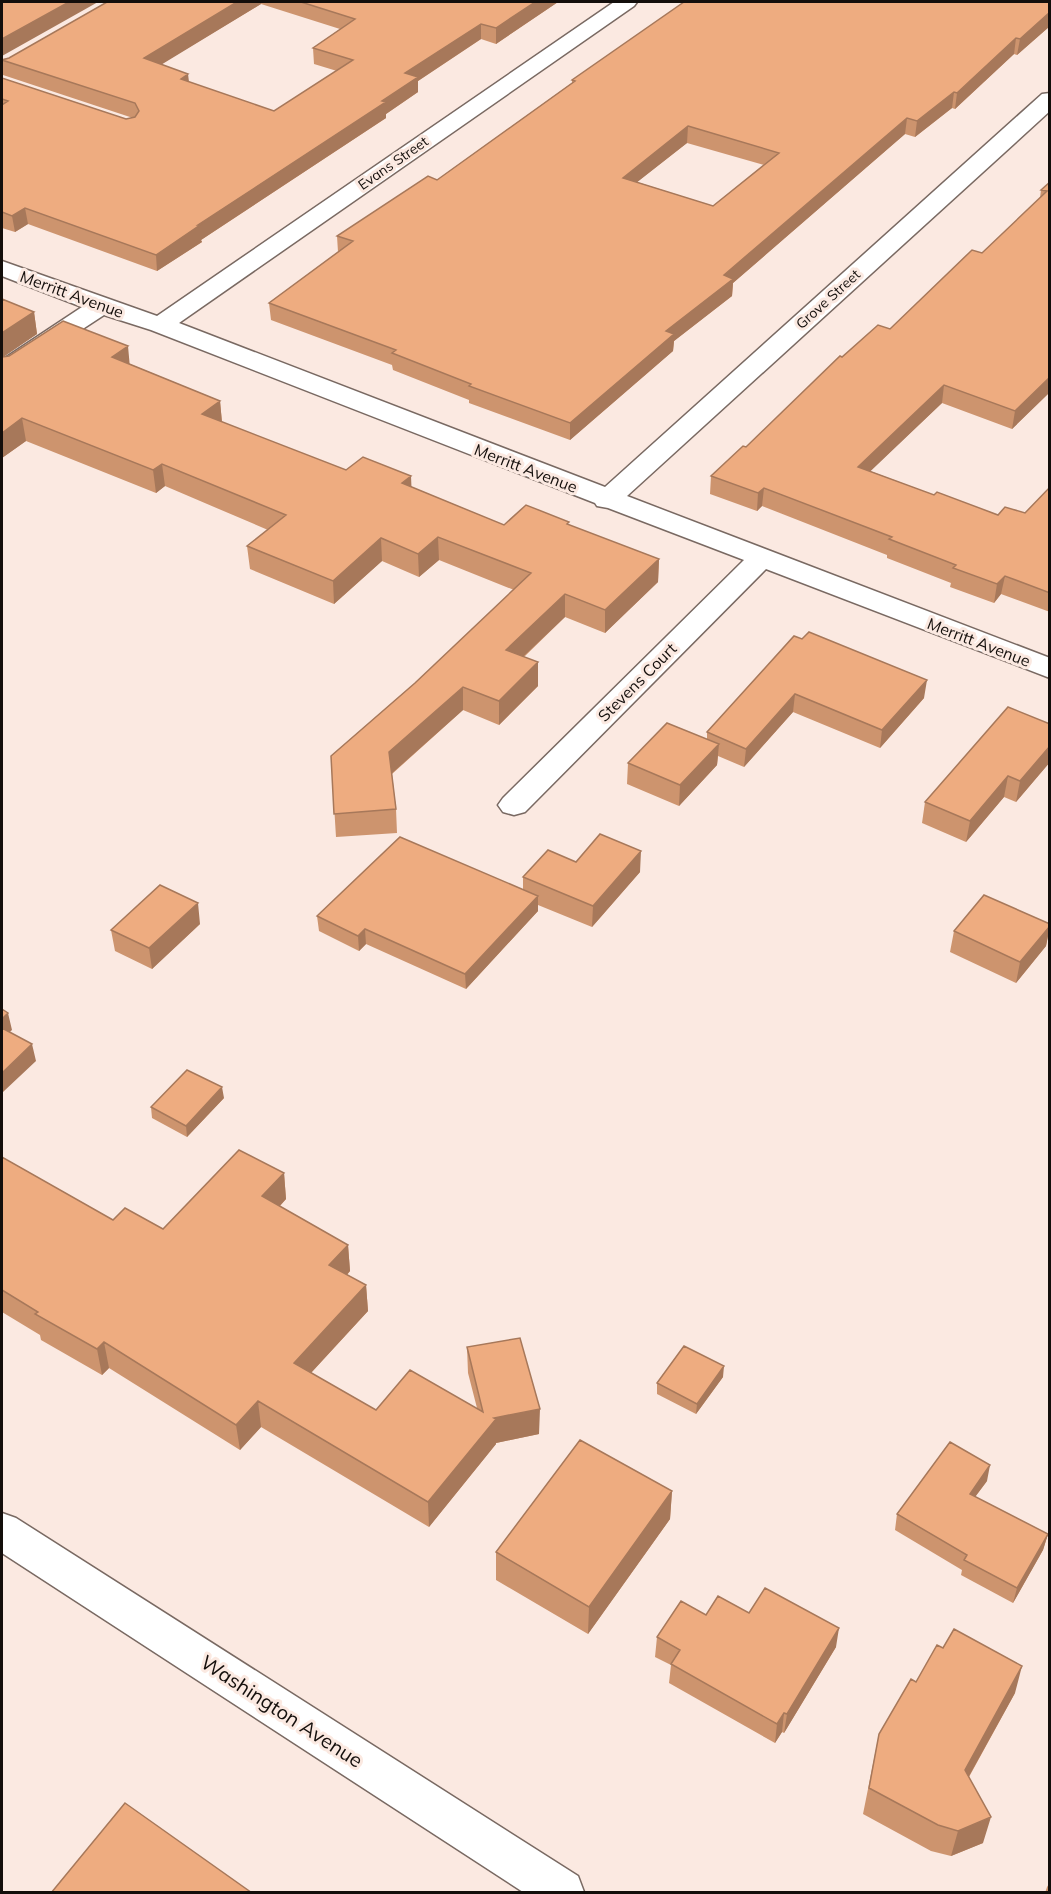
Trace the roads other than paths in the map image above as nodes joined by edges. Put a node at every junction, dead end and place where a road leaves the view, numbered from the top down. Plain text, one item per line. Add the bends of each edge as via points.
1 (627, 2) edge
2 (1050, 99) edge
3 (2, 268) edge
4 (101, 306) junction
5 (160, 326) junction
6 (2, 371) edge
7 (607, 500) junction
8 (761, 559) junction
9 (1050, 669) edge
10 (514, 805) dead end
11 (2, 1531) edge
12 (562, 1893) edge

1 - 5 street, Evans Street
2 - 7 street, Grove Street
3 - 4 street, Merritt Avenue
4 - 5 street, Merritt Avenue
4 - 6 street
5 - 7 street, Merritt Avenue
7 - 8 street, Merritt Avenue
8 - 9 street, Merritt Avenue
8 - 10 street, Stevens Court
11 - 12 street, Washington Avenue

